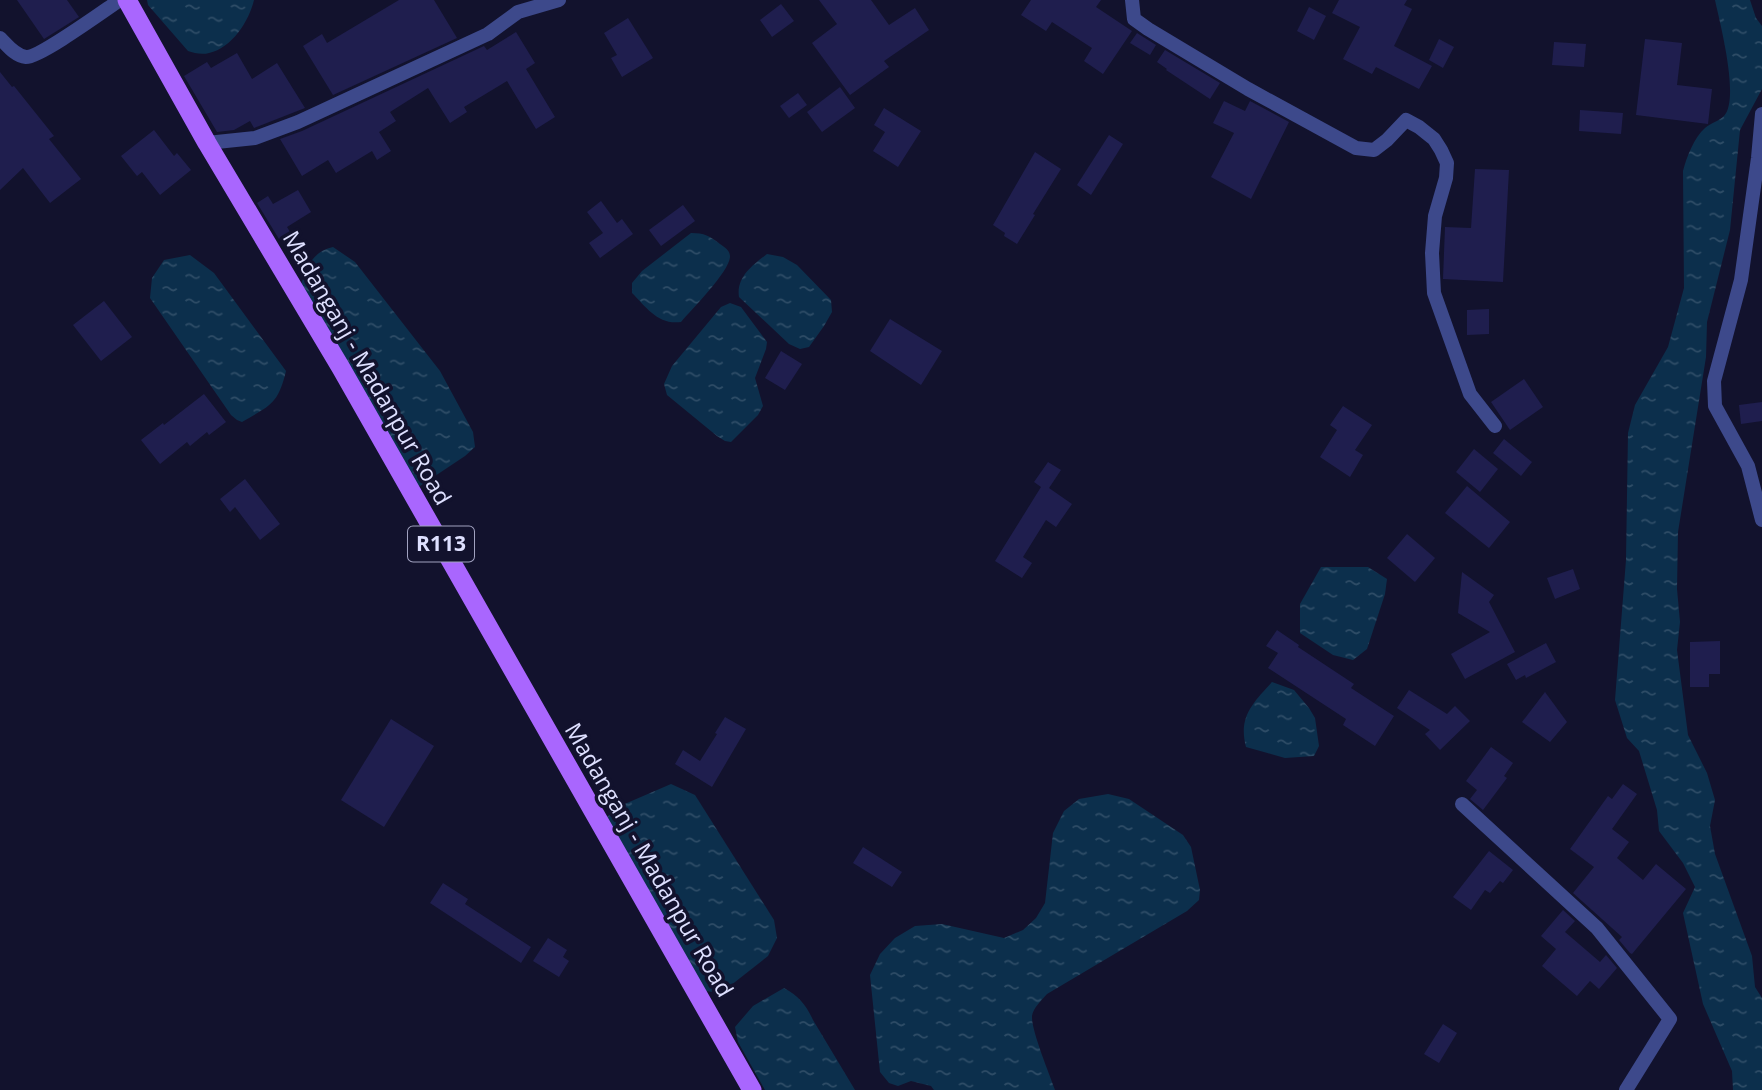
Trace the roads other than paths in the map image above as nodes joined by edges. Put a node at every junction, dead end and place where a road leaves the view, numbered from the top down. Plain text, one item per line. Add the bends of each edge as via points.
1 (120, 0) edge
2 (127, 0) edge
3 (559, 0) edge
4 (1132, 0) edge
5 (0, 38) edge
6 (1762, 114) edge
7 (207, 143) junction
8 (1494, 426) dead end
9 (1762, 520) edge
10 (1462, 804) dead end
11 (752, 1090) edge
12 (1626, 1090) edge

1 - 5 street via 30,57 14,52
2 - 7 main road, Madanganj - Madanpur Road / R113
3 - 7 street via 518,12 488,34 298,122 255,138
4 - 8 street via 1134,19 1148,29 1356,148 1374,150 1406,120 1434,139 1447,163 1435,216 1434,293 1470,394
6 - 9 street via 1741,280 1714,381 1715,406 1748,466
7 - 11 main road, Madanganj - Madanpur Road / R113 via 341,368
10 - 12 street via 1597,928 1670,1019

